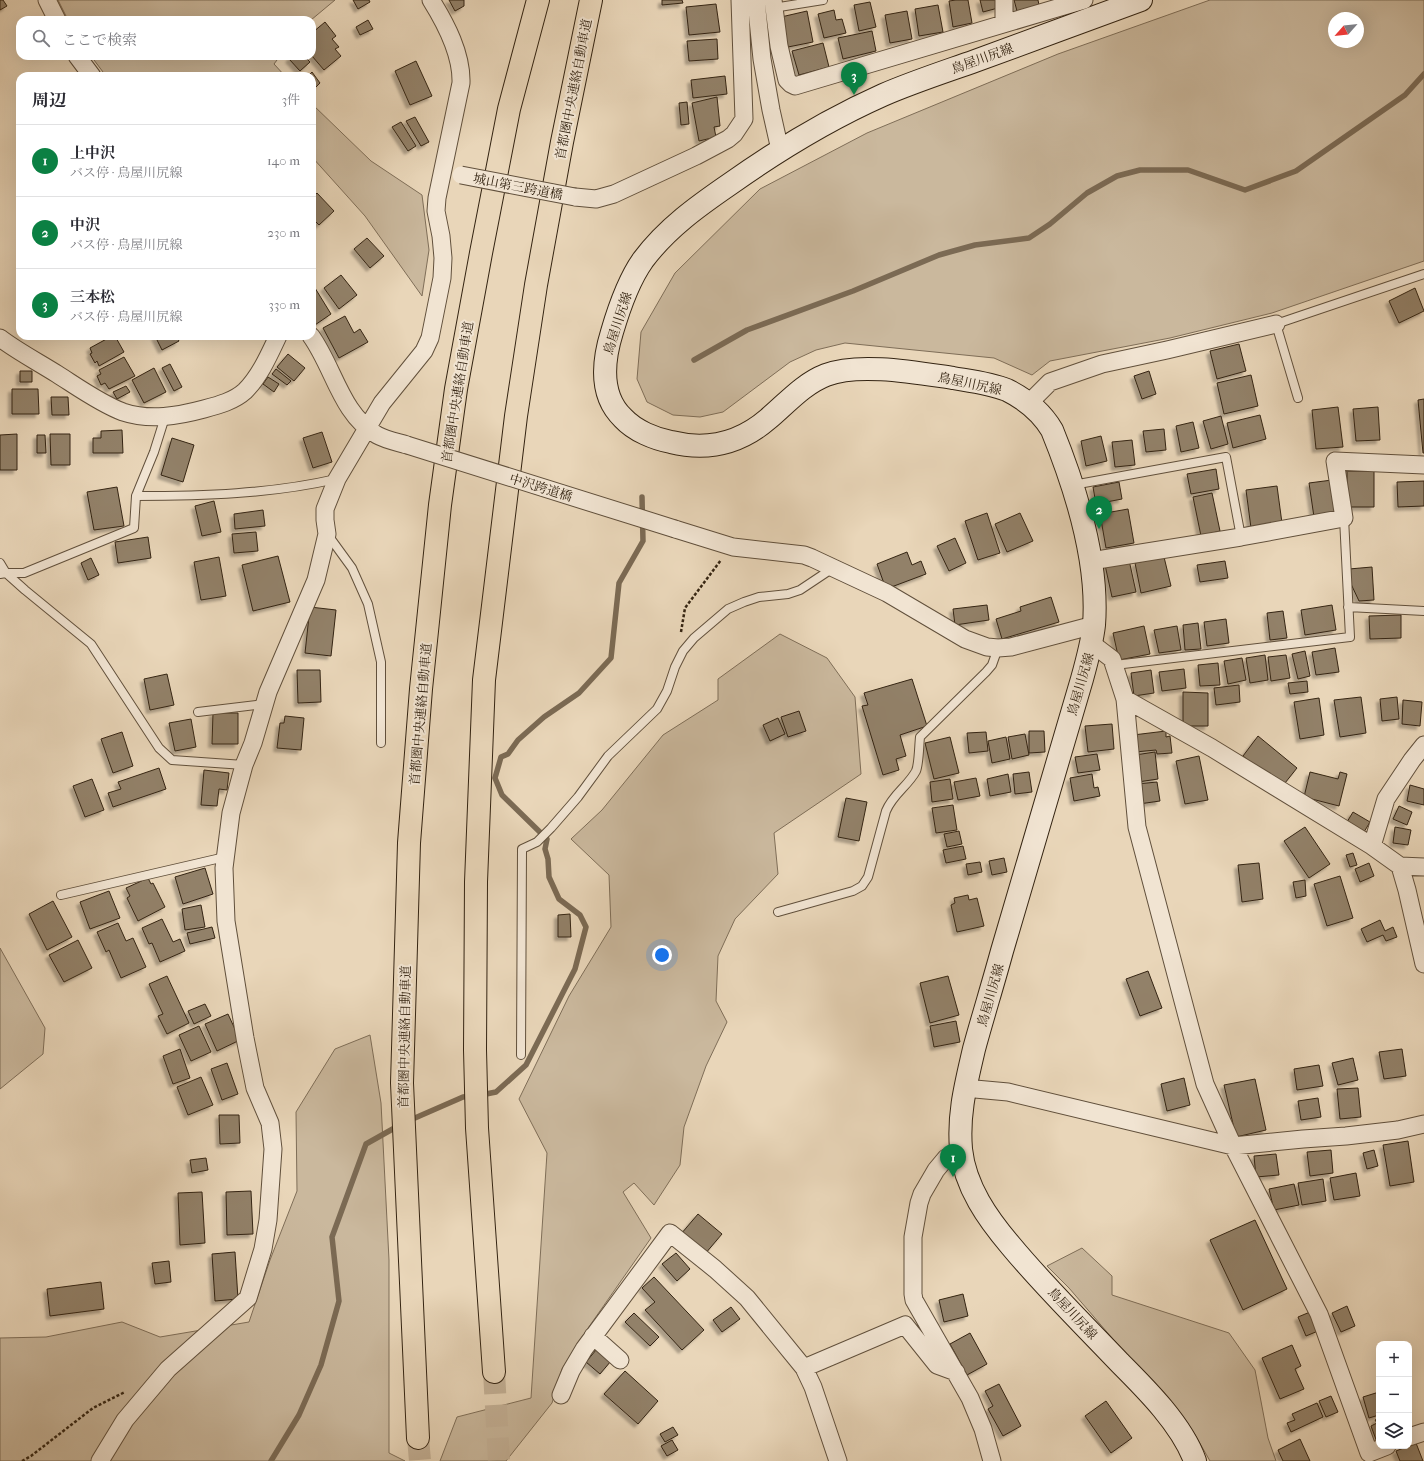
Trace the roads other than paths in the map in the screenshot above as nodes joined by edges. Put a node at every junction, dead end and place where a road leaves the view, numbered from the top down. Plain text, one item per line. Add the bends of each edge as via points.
1 (47, 0) edge
2 (431, 0) edge
3 (538, 0) edge
4 (591, 0) edge
5 (740, 0) edge
6 (756, 0) edge
7 (824, 0) edge
8 (1004, 0) edge
9 (1084, 0) edge
10 (1136, 1) edge
11 (773, 4) edge
12 (55, 16) edge
13 (1004, 23) junction
14 (80, 60) edge
15 (89, 72) edge
16 (780, 150) junction
17 (443, 170) junction
18 (1424, 274) edge
19 (1276, 324) junction
20 (0, 338) edge
21 (276, 340) edge
22 (313, 340) edge
23 (1298, 398) dead end
24 (1028, 404) junction
25 (165, 417) junction
26 (368, 429) junction
27 (1424, 465) edge
28 (337, 479) junction
29 (1072, 486) junction
30 (136, 496) junction
31 (1344, 518) junction
32 (327, 534) junction
33 (1241, 537) junction
34 (1091, 561) junction
35 (0, 563) edge
36 (834, 567) junction
37 (3, 574) edge
38 (1348, 607) junction
39 (1424, 610) edge
40 (1092, 634) junction
41 (998, 648) junction
42 (1115, 665) junction
43 (1125, 699) junction
44 (264, 704) junction
45 (198, 712) dead end
46 (381, 744) dead end
47 (1424, 745) edge
48 (244, 765) junction
49 (1372, 846) junction
50 (225, 857) junction
51 (1400, 866) junction
52 (1424, 867) edge
53 (61, 895) dead end
54 (778, 912) dead end
55 (1424, 964) edge
56 (521, 1055) dead end
57 (964, 1088) junction
58 (1424, 1124) edge
59 (1233, 1146) junction
60 (961, 1152) junction
61 (593, 1336) junction
62 (620, 1360) dead end
63 (804, 1368) junction
64 (494, 1372) tunnel mouth
65 (956, 1372) junction
66 (561, 1395) dead end
67 (1424, 1432) edge
68 (1412, 1436) edge
69 (418, 1438) tunnel mouth
70 (1382, 1449) edge
71 (1369, 1457) edge
72 (100, 1461) edge
73 (838, 1461) edge
74 (992, 1461) edge
75 (1195, 1461) edge

1 - 12 street
2 - 17 street via 450,36 461,72
3 - 69 highway, 首都圏中央連絡自動車道 via 509,109 456,389 440,505 421,689 410,835 402,1083
4 - 64 highway, 首都圏中央連絡自動車道 via 536,285 516,416 484,680 476,882 475,1050 477,1128
5 - 17 street, 城山第三跨道橋, bridge via 744,119 734,134 696,156 614,194 596,199 462,176
6 - 16 street via 763,66
7 - 11 lane
8 - 13 street
9 - 13 street
10 - 16 main road, 鳥屋川尻線 via 884,95
11 - 13 street via 787,80 795,86
14 - 15 street
16 - 24 main road, 鳥屋川尻線 via 681,220 655,245 636,270 616,320 605,359 604,375 608,394 623,419 641,431 667,441 699,446 719,444 753,431 798,391 814,381 830,374 866,369 988,384 1009,391
17 - 26 street via 436,211 443,258 442,278 430,338 424,351 382,403
18 - 19 lane
19 - 23 lane
19 - 24 street via 1102,364 1050,382
20 - 25 street via 123,412
21 - 25 street via 258,375 246,390 233,400 186,414
22 - 26 street, 中沢跨道橋 via 347,405 358,421
24 - 29 main road, 鳥屋川尻線 via 1052,430
25 - 30 lane
26 - 28 street
26 - 36 street, 中沢跨道橋, bridge via 378,436 733,547 804,555
27 - 31 street via 1334,461
28 - 30 lane via 247,492 197,496
28 - 32 street via 326,509
29 - 33 lane via 1226,457
29 - 34 main road, 鳥屋川尻線
30 - 37 lane via 134,528 29,571
31 - 33 street
31 - 38 lane
32 - 44 street via 316,580
32 - 46 lane via 352,568 368,604 381,662
33 - 34 street
34 - 40 main road, 鳥屋川尻線
35 - 37 lane
36 - 41 street, 中沢跨道橋 via 887,593 965,639
36 - 56 lane via 800,590 758,597 728,609 694,638 683,651 657,709 608,756 551,828 537,842 522,849
37 - 48 lane via 92,644 159,748 172,760
38 - 39 lane
38 - 42 lane via 1350,637
40 - 41 street
40 - 42 street
40 - 57 main road, 鳥屋川尻線 via 1082,679
41 - 54 lane via 992,665 986,672 920,737 917,770 890,801 868,878 862,886 853,891
42 - 43 street
43 - 49 street via 1212,748
43 - 59 street via 1137,827 1206,1084
44 - 45 lane
44 - 48 street
47 - 49 street via 1386,799
48 - 50 street via 231,813
49 - 51 street
50 - 53 lane
50 - 72 street via 226,921 235,978 255,1088 270,1124 273,1149 268,1220 263,1249 248,1298 168,1369 125,1420
51 - 52 street
51 - 55 street
57 - 59 street via 1008,1092
57 - 60 main road, 鳥屋川尻線 via 960,1126
58 - 59 street via 1346,1136
59 - 71 street via 1319,1314
60 - 65 street via 946,1158 936,1170 919,1203 913,1237 914,1300
60 - 75 main road, 鳥屋川尻線 via 970,1181 987,1216 1012,1248 1152,1397 1179,1431
61 - 62 street
61 - 63 street via 670,1233 747,1298
61 - 66 street via 571,1371
63 - 65 street via 905,1325 937,1365
63 - 73 street
65 - 74 street via 983,1429
67 - 68 street
70 - 71 street

